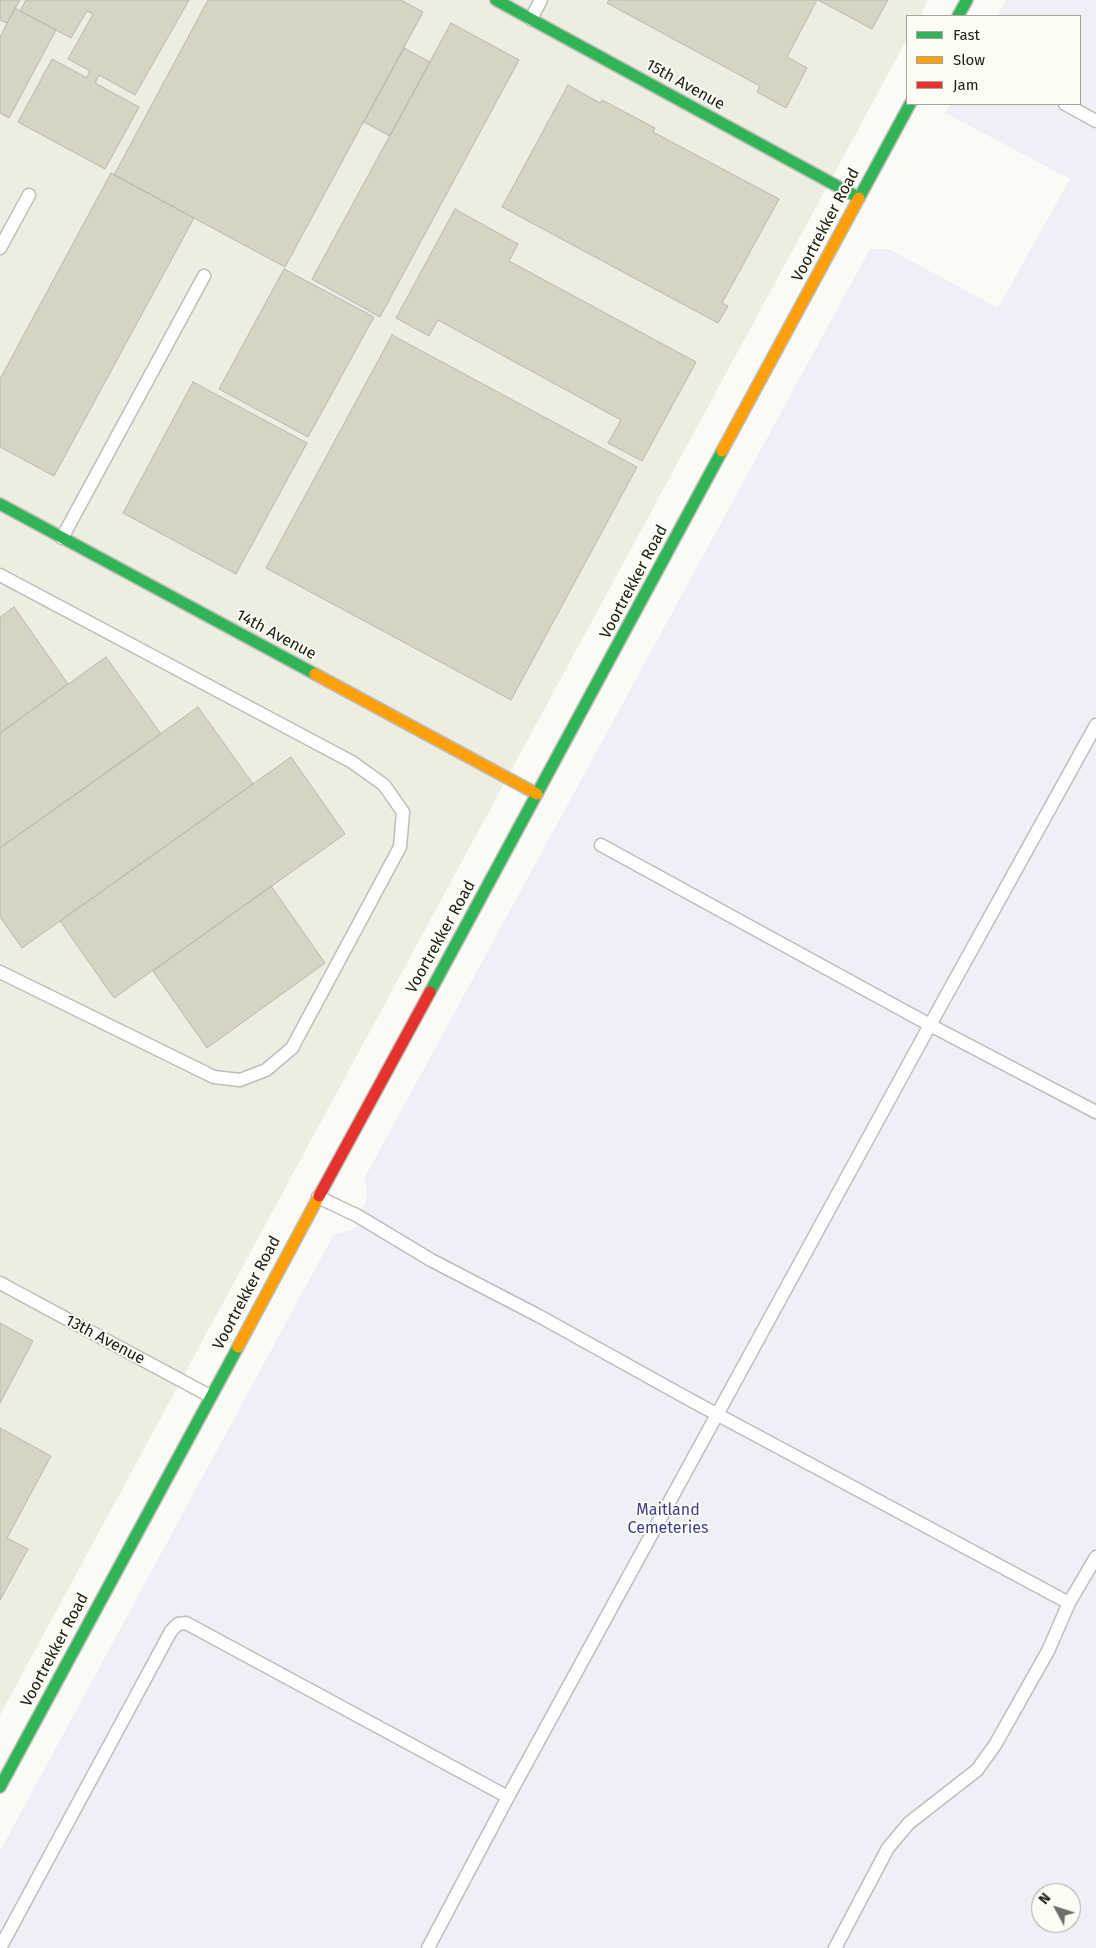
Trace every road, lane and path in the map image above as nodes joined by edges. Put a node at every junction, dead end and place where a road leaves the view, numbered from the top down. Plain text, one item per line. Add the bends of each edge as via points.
1 (496, 0) edge
2 (541, 0) edge
3 (967, 0) edge
4 (959, 15) edge
5 (531, 19) junction
6 (909, 105) edge
7 (1066, 105) edge
8 (1096, 121) edge
9 (29, 195) dead end
10 (859, 198) junction
11 (0, 248) edge
12 (204, 276) dead end
13 (0, 504) edge
14 (62, 538) junction
15 (0, 575) edge
16 (1096, 725) edge
17 (537, 794) junction
18 (600, 845) dead end
19 (0, 972) edge
20 (930, 1025) junction
21 (1096, 1112) edge
22 (318, 1197) junction
23 (0, 1283) edge
24 (210, 1396) junction
25 (717, 1414) junction
26 (1096, 1557) edge
27 (1069, 1603) junction
28 (0, 1787) edge
29 (508, 1797) junction
30 (0, 1948) edge
31 (428, 1948) edge
32 (835, 1948) edge

1 - 5 main road, 15th Avenue
2 - 5 lane
3 - 4 main road
5 - 10 main road, 15th Avenue
6 - 10 main road, Voortrekker Road
7 - 8 lane
9 - 11 lane
10 - 17 main road, Voortrekker Road
12 - 14 lane
13 - 14 main road, 14th Avenue
14 - 17 main road, 14th Avenue
15 - 19 lane via 352,762 384,785 403,812 400,847 292,1048 266,1070 240,1080 214,1077
16 - 20 lane
17 - 22 main road, Voortrekker Road
18 - 20 lane
20 - 21 lane
20 - 25 lane
22 - 24 main road, Voortrekker Road
22 - 25 lane
23 - 24 lane, 13th Avenue
24 - 28 main road, Voortrekker Road
25 - 27 lane
25 - 29 lane
26 - 27 lane
27 - 32 lane via 1048,1651 995,1745 977,1770 909,1823 888,1848
29 - 30 lane via 186,1624 178,1624 166,1640
29 - 31 lane

